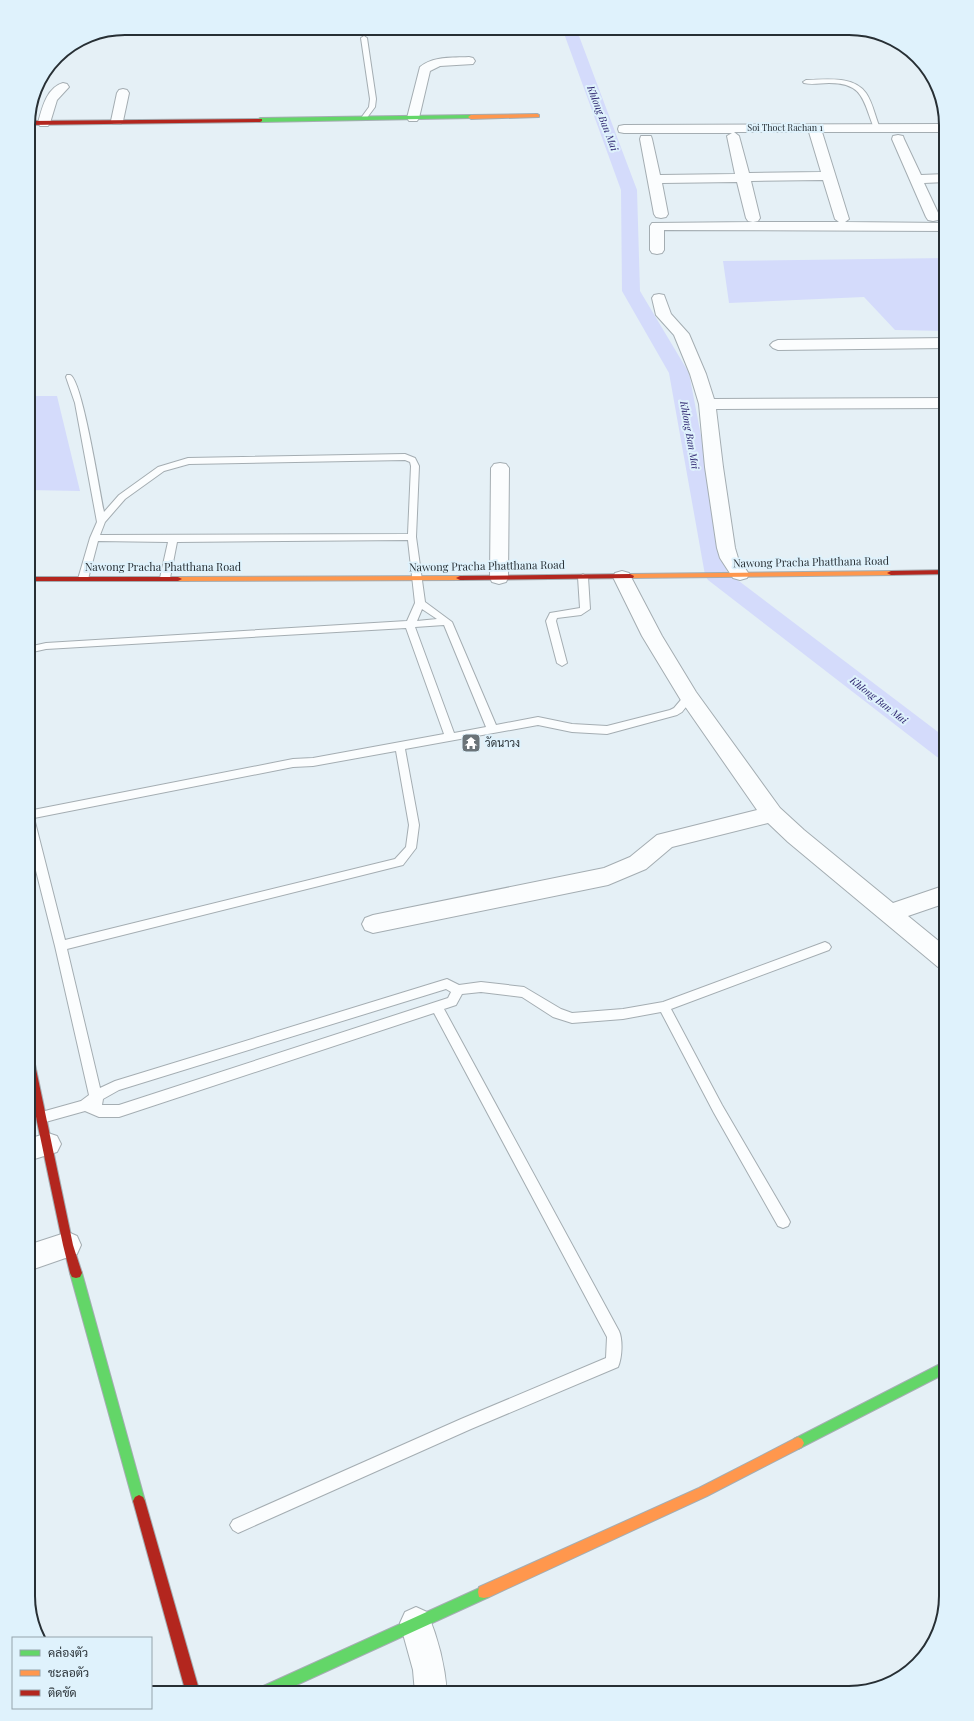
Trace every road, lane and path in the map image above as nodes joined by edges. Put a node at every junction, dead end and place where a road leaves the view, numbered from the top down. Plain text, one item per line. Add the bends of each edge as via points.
1 (364, 38) dead end
2 (469, 61) dead end
3 (806, 82) dead end
4 (63, 87) dead end
5 (123, 93) dead end
6 (537, 116) dead end
7 (364, 118) junction
8 (413, 118) junction
9 (117, 121) junction
10 (35, 123) edge
11 (44, 123) junction
12 (814, 128) junction
13 (876, 128) junction
14 (939, 128) edge
15 (624, 129) dead end
16 (732, 136) dead end
17 (646, 138) dead end
18 (898, 139) dead end
19 (830, 176) junction
20 (744, 177) junction
21 (939, 178) edge
22 (654, 179) junction
23 (916, 179) junction
24 (661, 214) dead end
25 (933, 217) dead end
26 (753, 218) dead end
27 (842, 219) dead end
28 (939, 227) edge
29 (657, 250) dead end
30 (660, 298) dead end
31 (939, 342) edge
32 (778, 344) dead end
33 (70, 377) dead end
34 (939, 403) edge
35 (707, 404) junction
36 (500, 468) dead end
37 (101, 522) junction
38 (412, 537) junction
39 (94, 538) junction
40 (173, 540) junction
41 (939, 572) edge
42 (736, 574) junction
43 (583, 577) junction
44 (622, 577) junction
45 (165, 578) junction
46 (499, 578) junction
47 (35, 579) edge
48 (83, 579) junction
49 (417, 579) junction
50 (420, 603) junction
51 (447, 622) junction
52 (410, 625) junction
53 (35, 648) edge
54 (562, 663) dead end
55 (689, 698) junction
56 (492, 728) junction
57 (450, 736) junction
58 (400, 747) junction
59 (772, 814) junction
60 (35, 815) edge
61 (35, 844) edge
62 (939, 896) edge
63 (889, 913) junction
64 (373, 924) dead end
65 (61, 946) junction
66 (825, 947) dead end
67 (939, 954) edge
68 (458, 990) junction
69 (438, 1007) junction
70 (664, 1007) junction
71 (35, 1086) edge
72 (97, 1096) junction
73 (85, 1105) junction
74 (99, 1111) junction
75 (42, 1117) junction
76 (38, 1147) edge
77 (784, 1222) dead end
78 (68, 1245) junction
79 (35, 1256) edge
80 (939, 1371) edge
81 (238, 1525) dead end
82 (416, 1623) junction
83 (191, 1686) edge
84 (279, 1686) edge
85 (430, 1686) edge

1 - 7 lane via 372,108
2 - 8 street via 428,65 424,70
3 - 13 lane via 845,82 857,87 863,93
4 - 11 street via 51,99
5 - 9 street
6 - 8 street
7 - 8 street
7 - 9 street
9 - 11 street
10 - 11 street
12 - 13 street, Soi Thoet Rachan 1
12 - 15 street, Soi Thoet Rachan 1
12 - 19 street
13 - 14 street, Soi Thoet Rachan 1
16 - 20 street
17 - 22 street
18 - 23 street
19 - 20 street
19 - 27 street
20 - 22 street
20 - 26 street
21 - 23 street
22 - 24 street
23 - 25 street
28 - 29 street via 657,226
30 - 35 street via 664,315 681,334 698,374
31 - 32 street
33 - 37 lane via 79,403
34 - 35 street
35 - 42 street via 726,548
36 - 46 street
37 - 38 lane via 122,497 161,469 173,464 188,461 405,457 411,458 415,466
37 - 39 lane
38 - 40 lane
38 - 49 lane
39 - 40 lane
39 - 48 lane
40 - 45 lane
41 - 42 street, Nawong Pracha Phatthana Road
42 - 44 street, Nawong Pracha Phatthana Road
43 - 44 street, Nawong Pracha Phatthana Road
43 - 46 street, Nawong Pracha Phatthana Road
43 - 54 lane via 584,609 581,612 553,615 551,621
44 - 55 street via 652,636
45 - 48 street, Nawong Pracha Phatthana Road
45 - 49 street, Nawong Pracha Phatthana Road
46 - 49 street, Nawong Pracha Phatthana Road
47 - 48 street, Nawong Pracha Phatthana Road
49 - 50 lane
50 - 51 lane
50 - 52 lane
51 - 52 lane
51 - 56 lane
52 - 53 lane
52 - 57 lane
55 - 56 lane via 673,713 607,730 572,728 538,720
55 - 59 street
56 - 57 lane
57 - 58 lane
58 - 60 lane via 293,763
58 - 65 lane via 414,825 411,848 399,862
59 - 63 street
59 - 64 street via 665,841 638,863 608,876
61 - 65 lane
62 - 63 street
63 - 67 street
65 - 72 lane
66 - 70 lane
68 - 69 lane via 452,1002
68 - 70 lane via 481,987 524,992 557,1013 572,1018 623,1014
68 - 72 lane via 447,984 115,1086
69 - 74 lane via 119,1111
69 - 81 lane via 614,1336 613,1362
70 - 77 lane via 718,1108
71 - 75 street
72 - 73 lane
72 - 74 lane
73 - 74 lane
73 - 75 lane
75 - 76 street
76 - 78 street
78 - 79 street
78 - 83 street
80 - 82 street via 703,1492
82 - 84 street
82 - 85 street via 429,1670

